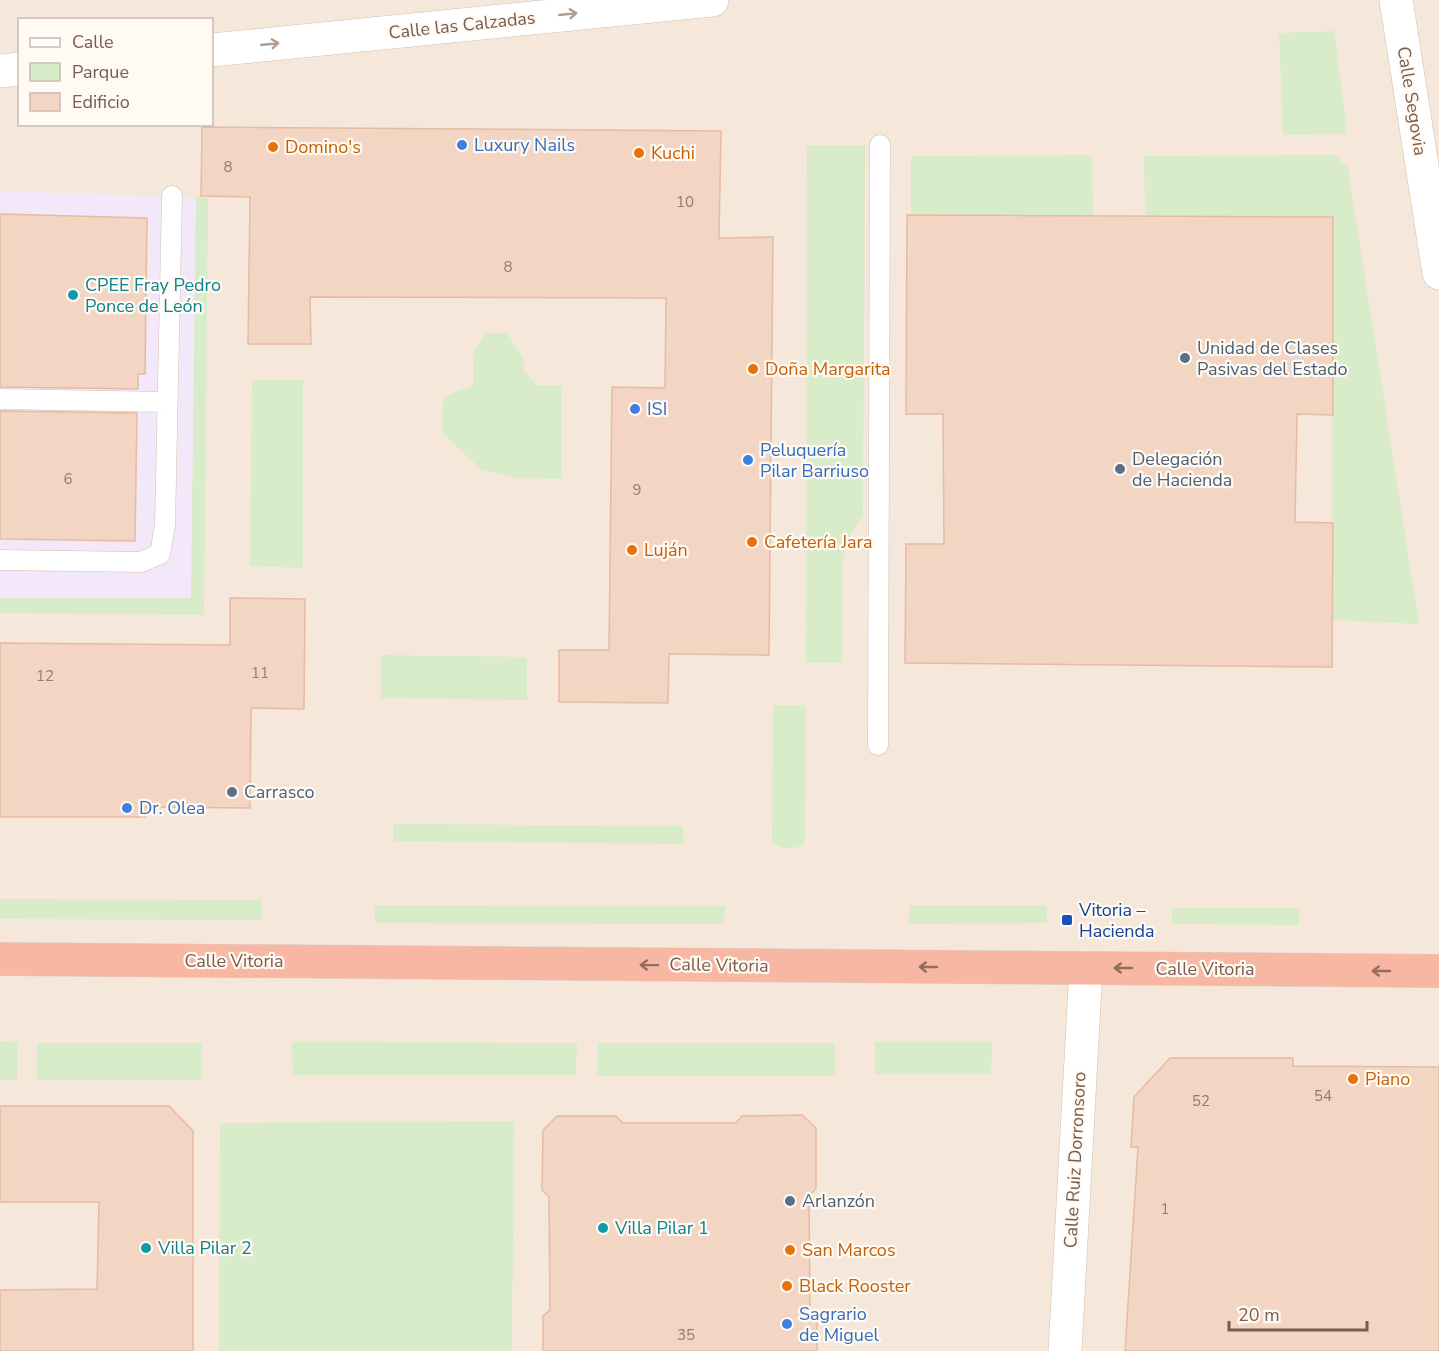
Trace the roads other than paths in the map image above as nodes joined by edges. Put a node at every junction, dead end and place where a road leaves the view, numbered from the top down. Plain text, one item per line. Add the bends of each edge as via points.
1 (712, 0) edge
2 (1396, 0) edge
3 (213, 50) edge
4 (18, 69) edge
5 (0, 72) edge
6 (880, 145) dead end
7 (172, 196) dead end
8 (1439, 273) edge
9 (0, 399) edge
10 (167, 402) junction
11 (0, 560) edge
12 (878, 745) dead end
13 (0, 959) edge
14 (1086, 968) junction
15 (1439, 971) edge
16 (1065, 1351) edge

3 -> 1 street, Calle las Calzadas
2 - 8 street, Calle Segovia
4 - 5 street
6 - 12 lane
7 - 10 lane
9 - 10 lane
10 - 11 lane via 165,525 160,554 141,562
14 -> 13 highway, Calle Vitoria
15 -> 14 highway, Calle Vitoria
14 - 16 street, Calle Ruiz Dorronsoro

